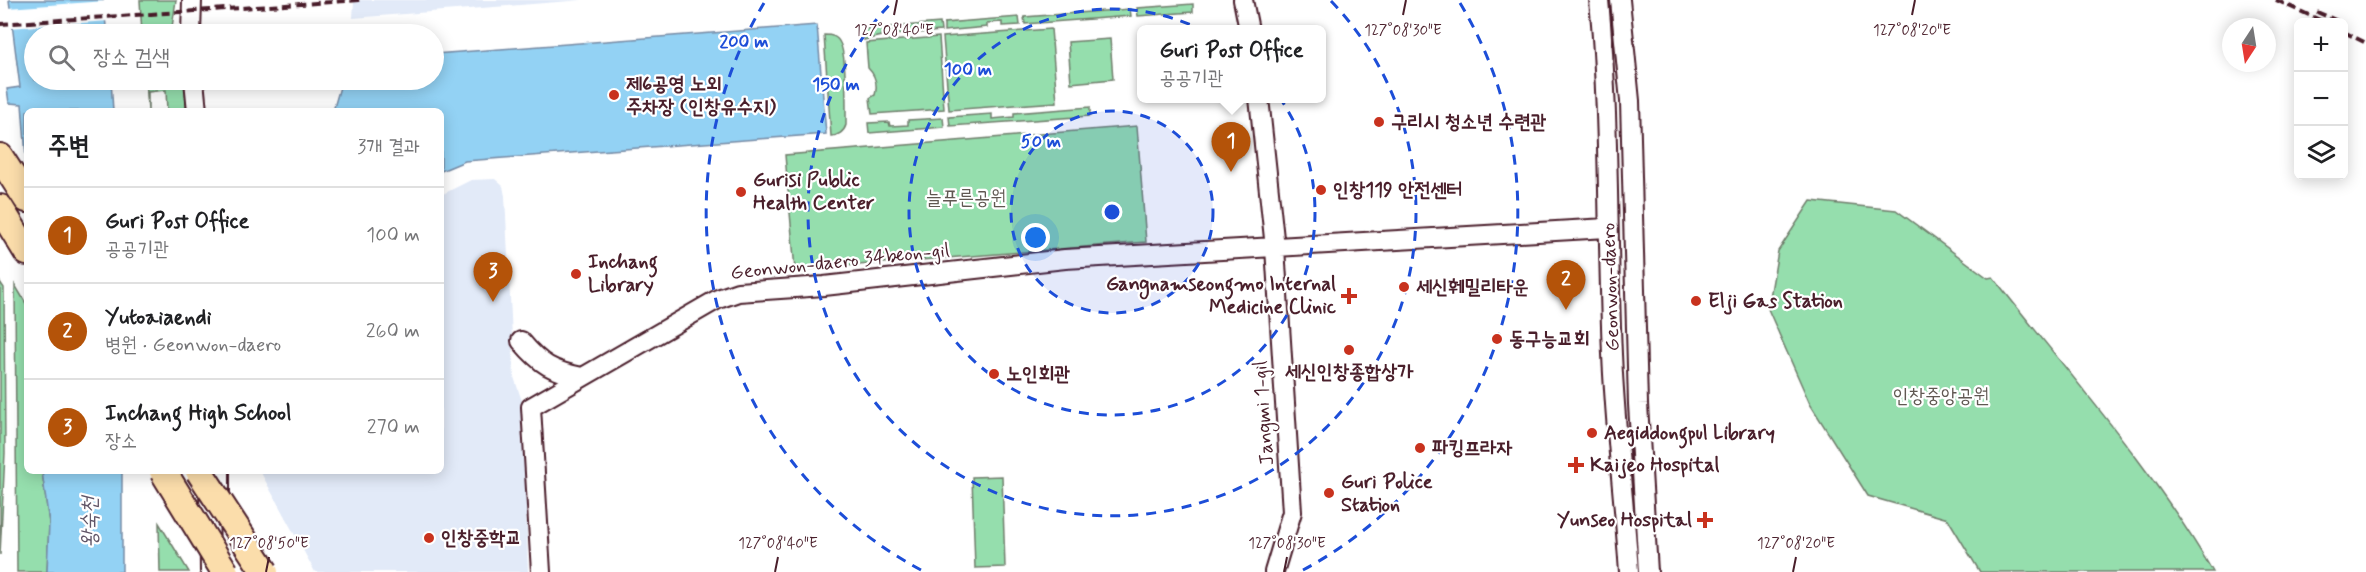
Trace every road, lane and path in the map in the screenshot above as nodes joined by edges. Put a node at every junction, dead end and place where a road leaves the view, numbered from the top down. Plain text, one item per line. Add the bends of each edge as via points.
1 (192, 0) edge
2 (1243, 0) edge
3 (1599, 0) edge
4 (1620, 0) edge
5 (191, 24) edge
6 (1249, 25) edge
7 (195, 90) edge
8 (1258, 103) edge
9 (197, 108) edge
10 (0, 157) edge
11 (24, 194) edge
12 (0, 208) edge
13 (1607, 228) junction
14 (24, 247) edge
15 (1275, 249) junction
16 (521, 341) dead end
17 (582, 377) junction
18 (165, 474) edge
19 (202, 474) edge
20 (209, 474) edge
21 (220, 474) edge
22 (210, 572) edge
23 (219, 572) edge
24 (225, 572) edge
25 (265, 572) edge
26 (541, 572) edge
27 (1274, 572) edge
28 (1629, 572) edge
29 (1648, 572) edge

1 - 5 street
2 - 6 street
3 - 13 street, Geonwon-daero via 1608,152
4 - 29 street, Geonwon-daero via 1629,101 1638,404
7 - 9 street
8 - 15 street
10 - 11 highway
12 - 14 highway
13 - 15 street, Geonwon-daero 34beon-gil
13 - 28 street, Geonwon-daero via 1612,357
15 - 17 street, Geonwon-daero 34beon-gil via 1065,259 738,292 718,299
15 - 27 street, Jangmi 1-gil via 1292,512
16 - 17 street via 543,365
17 - 26 street, Geonwon-daero 34beon-gil via 531,407
18 - 24 highway, bridge
19 - 25 highway, bridge
20 - 22 street
21 - 23 street

